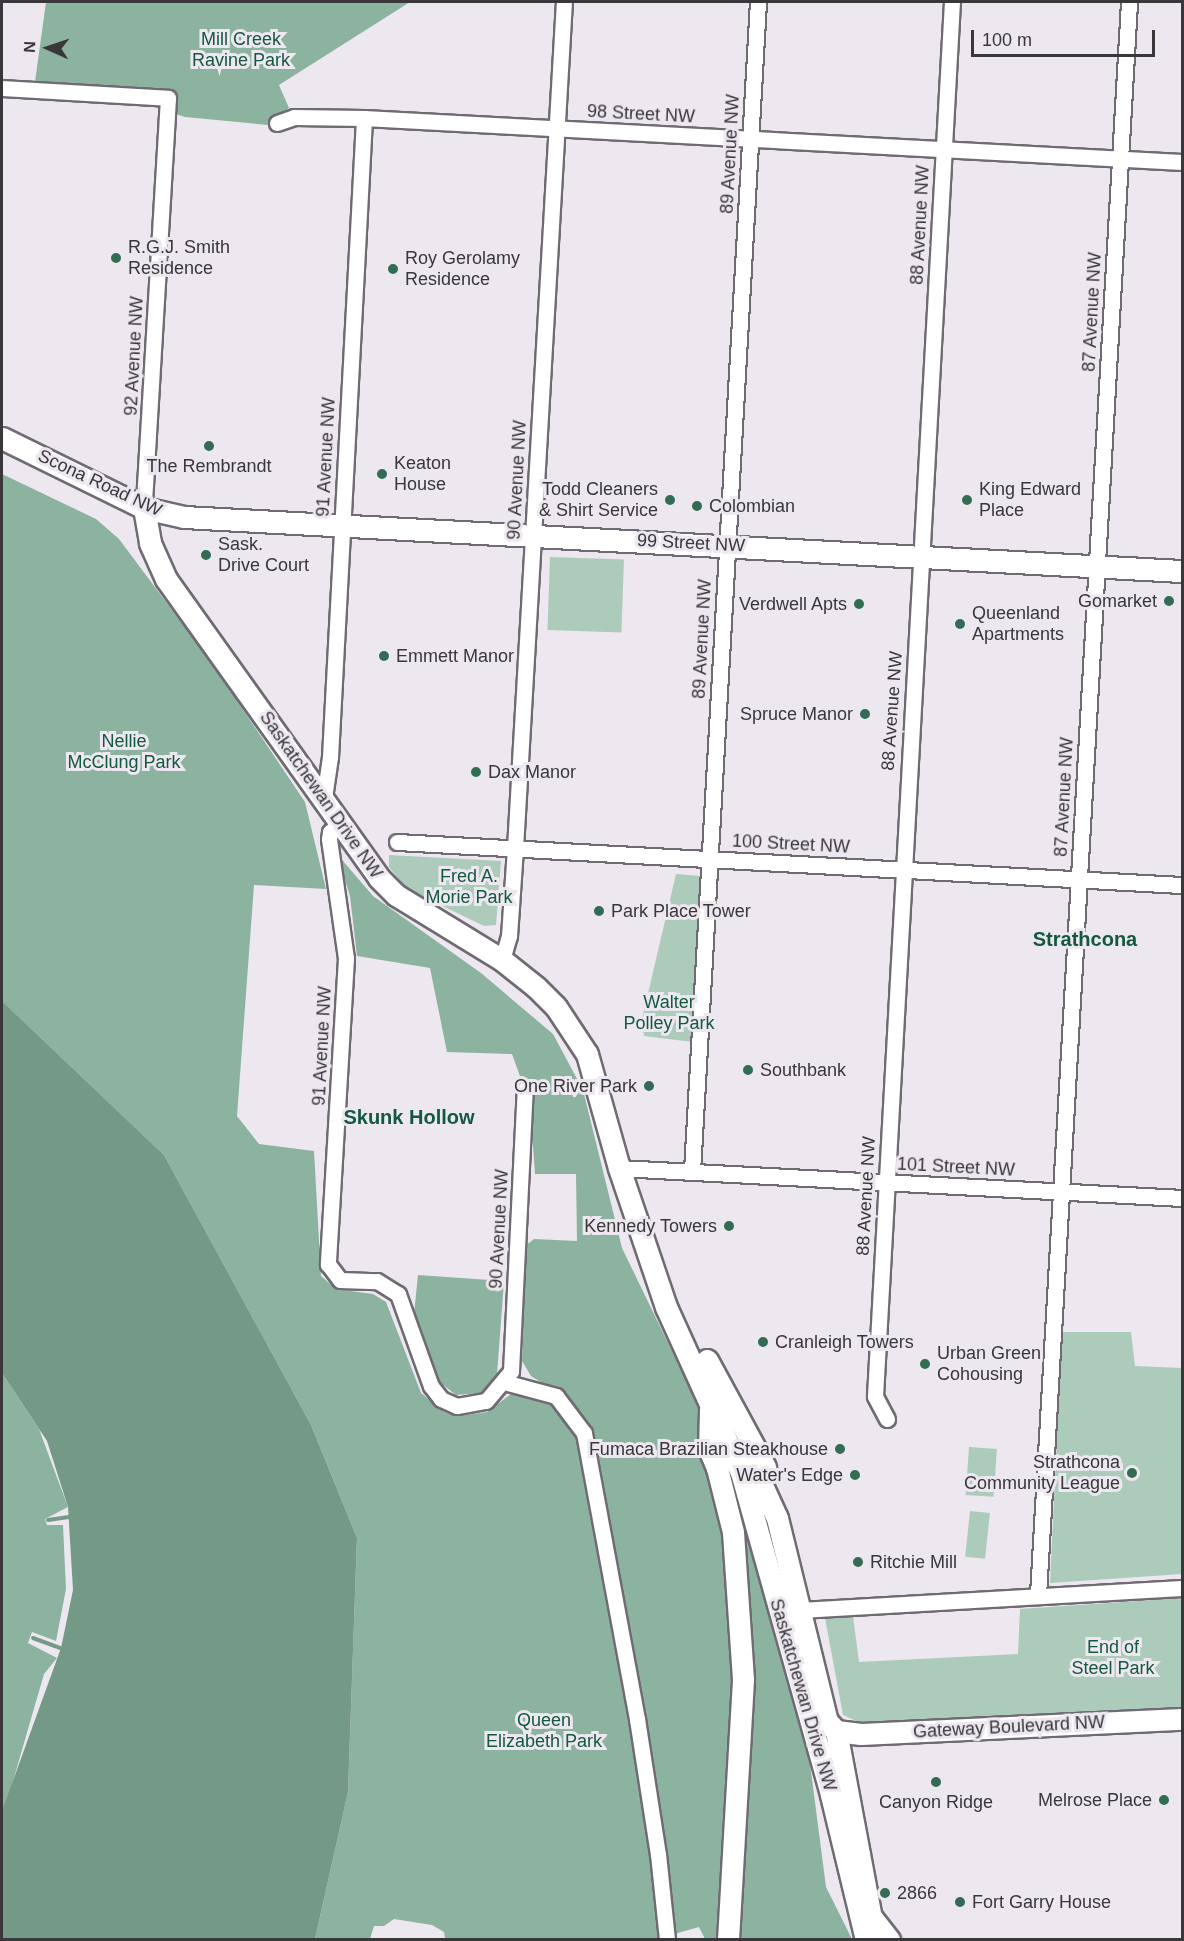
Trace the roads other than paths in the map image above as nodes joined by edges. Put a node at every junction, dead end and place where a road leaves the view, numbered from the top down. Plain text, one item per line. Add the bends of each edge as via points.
1 (564, 2) edge
2 (758, 2) edge
3 (952, 2) edge
4 (1129, 2) edge
5 (2, 88) edge
6 (364, 118) junction
7 (277, 123) dead end
8 (557, 129) junction
9 (750, 139) junction
10 (944, 149) junction
11 (1120, 159) junction
12 (1182, 162) edge
13 (2, 438) edge
14 (144, 508) junction
15 (200, 518) joint
16 (341, 524) junction
17 (533, 534) junction
18 (727, 545) junction
19 (921, 556) junction
20 (1097, 566) junction
21 (1182, 571) edge
22 (324, 798) junction
23 (341, 823) junction
24 (398, 842) dead end
25 (515, 848) junction
26 (709, 859) junction
27 (902, 870) junction
28 (1079, 879) junction
29 (1182, 885) edge
30 (502, 960) junction
31 (525, 1089) dead end
32 (619, 1168) junction
33 (692, 1171) junction
34 (886, 1182) junction
35 (1060, 1192) junction
36 (1182, 1198) edge
37 (653, 1259) junction
38 (508, 1377) junction
39 (708, 1396) junction
40 (887, 1419) dead end
41 (734, 1452) junction
42 (717, 1468) junction
43 (777, 1518) junction
44 (1182, 1588) edge
45 (1038, 1595) junction
46 (799, 1611) junction
47 (1182, 1719) edge
48 (836, 1731) junction
49 (831, 1795) junction
50 (874, 1918) junction
51 (667, 1940) edge
52 (728, 1940) edge
53 (866, 1940) edge
54 (875, 1940) edge
55 (891, 1940) edge

1 - 8 street, 90 Avenue NW
2 - 9 street, 89 Avenue NW
3 - 10 street, 88 Avenue NW
4 - 11 street, 87 Avenue NW
5 - 14 street, 92 Avenue NW via 168,98
6 - 7 street, 98 Street NW via 294,117
6 - 8 street, 98 Street NW
6 - 16 street, 91 Avenue NW
8 - 9 street, 98 Street NW
8 - 17 street, 90 Avenue NW
9 - 10 street, 98 Street NW
9 - 18 street, 89 Avenue NW
10 - 11 street, 98 Street NW
10 - 19 street, 88 Avenue NW
11 - 12 street, 98 Street NW
11 - 20 street, 87 Avenue NW
13 - 14 main road, Scona Road NW
14 - 15 main road, Scona Road NW
14 - 22 main road, Saskatchewan Drive NW via 150,543 166,579
15 - 16 main road, 99 Street NW
16 - 17 main road, 99 Street NW
16 - 22 street, 91 Avenue NW
17 - 18 main road, 99 Street NW
17 - 25 street, 90 Avenue NW
18 - 19 main road, 99 Street NW
18 - 26 street, 89 Avenue NW
19 - 20 main road, 99 Street NW
19 - 27 street, 88 Avenue NW
20 - 21 main road, 99 Street NW
20 - 28 street, 87 Avenue NW
22 - 23 main road, Saskatchewan Drive NW
23 - 30 main road, Saskatchewan Drive NW via 387,887
23 - 38 street, 91 Avenue NW via 330,832 329,839 346,952 328,1257 335,1276 346,1283 377,1281 398,1294 422,1368 431,1386 448,1403 476,1405 493,1396
24 - 25 street, 100 Street NW
25 - 26 street, 100 Street NW
25 - 30 street, 90 Avenue NW via 508,941
26 - 27 street, 100 Street NW
26 - 33 street, 89 Avenue NW
27 - 28 street, 100 Street NW
27 - 34 street, 88 Avenue NW
28 - 29 street, 100 Street NW
28 - 35 street, 87 Avenue NW
30 - 32 main road, Saskatchewan Drive NW via 556,1007 587,1054
31 - 38 street, 90 Avenue NW
32 - 33 street, 101 Street NW
32 - 37 main road, Saskatchewan Drive NW
33 - 34 street, 101 Street NW
34 - 35 street, 101 Street NW
34 - 40 street, 88 Avenue NW via 875,1396
35 - 36 street, 101 Street NW
35 - 45 street, 87 Avenue NW
37 - 39 main road, Saskatchewan Drive NW via 666,1307
37 - 43 main road, Saskatchewan Drive NW via 771,1479
38 - 51 street via 556,1396 584,1433 637,1719
39 - 41 main road, Saskatchewan Drive NW
39 - 42 main road via 709,1449
41 - 42 main road via 722,1457
41 - 43 main road, Saskatchewan Drive NW via 751,1461
41 - 49 main road, Saskatchewan Drive NW
42 - 52 main road via 733,1532 743,1679
43 - 46 main road, Saskatchewan Drive NW
44 - 45 street
45 - 46 street
46 - 48 main road, Saskatchewan Drive NW via 827,1721
47 - 48 main road, Gateway Boulevard NW via 861,1734
48 - 49 main road
48 - 50 main road, Saskatchewan Drive NW
49 - 53 main road, Saskatchewan Drive NW
50 - 54 main road, Saskatchewan Drive NW
50 - 55 street

